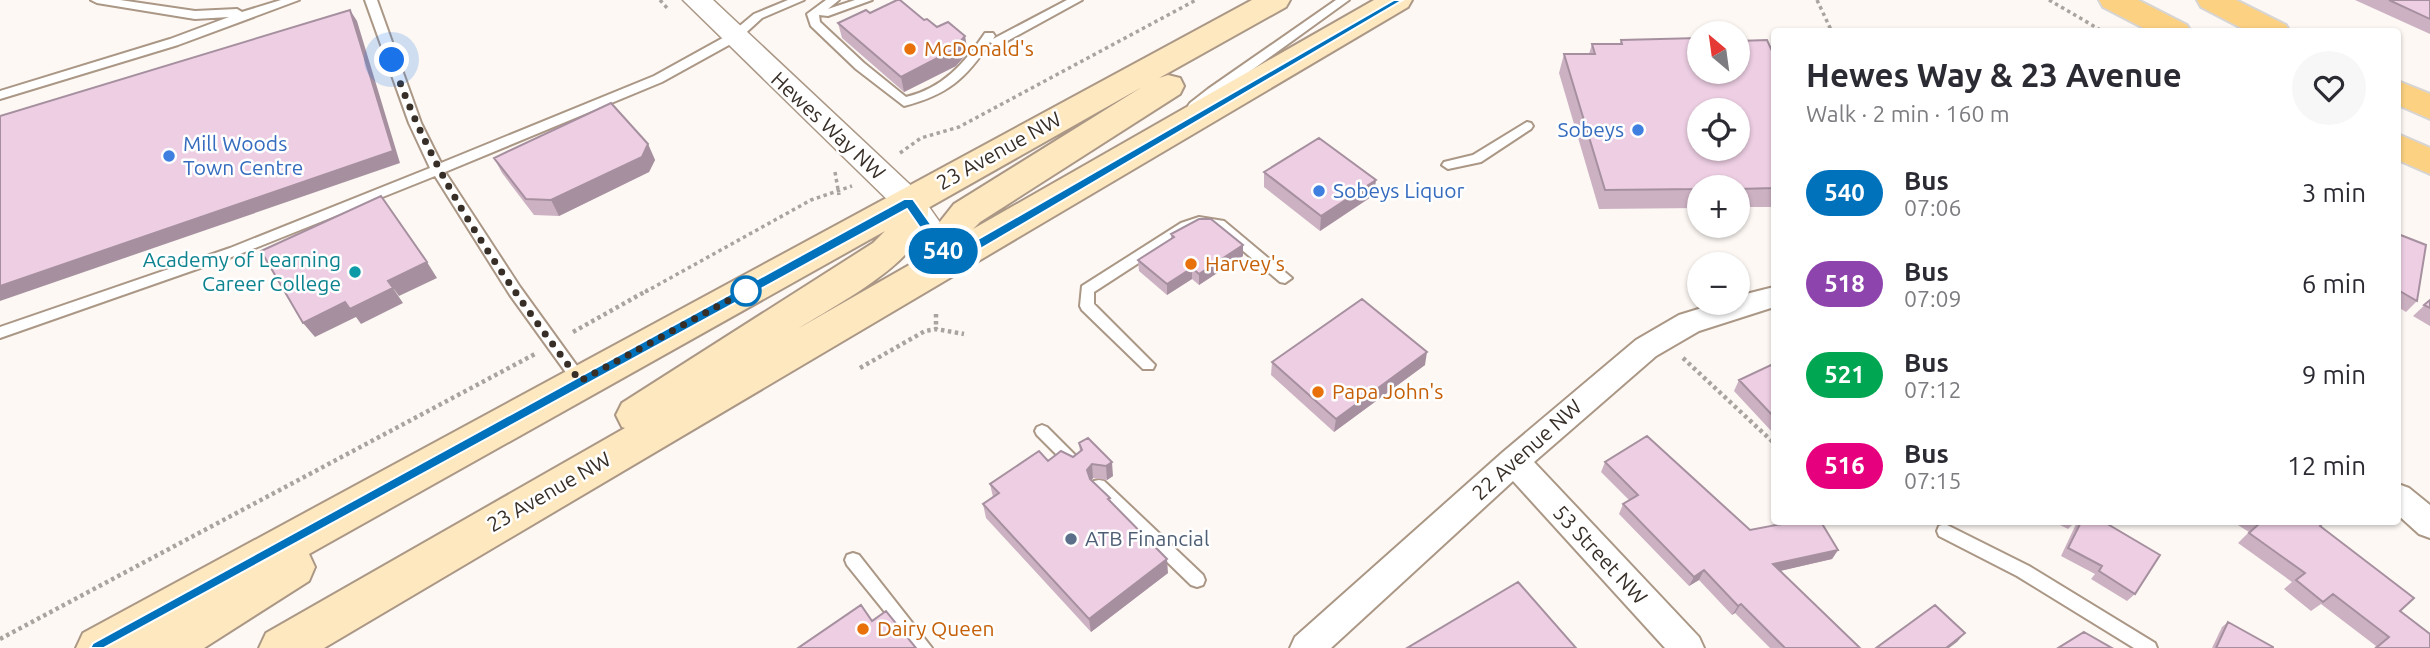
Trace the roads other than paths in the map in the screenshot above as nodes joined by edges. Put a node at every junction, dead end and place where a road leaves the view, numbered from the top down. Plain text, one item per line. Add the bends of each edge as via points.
1 (97, 0) edge
2 (293, 0) edge
3 (371, 0) edge
4 (697, 0) edge
5 (798, 0) edge
6 (833, 0) edge
7 (866, 0) edge
8 (1076, 0) edge
9 (1343, 0) edge
10 (1397, 0) edge
11 (2115, 0) edge
12 (2212, 0) edge
13 (1269, 3) edge
14 (252, 12) junction
15 (815, 21) junction
16 (2168, 28) edge
17 (2268, 28) edge
18 (734, 37) junction
19 (2401, 94) edge
20 (0, 95) edge
21 (2401, 100) edge
22 (2430, 110) edge
23 (1527, 125) dead end
24 (1156, 139) junction
25 (2401, 148) edge
26 (2430, 163) edge
27 (1448, 166) dead end
28 (438, 171) junction
29 (909, 202) junction
30 (950, 261) junction
31 (1285, 278) dead end
32 (1771, 298) edge
33 (0, 333) edge
34 (1148, 365) dead end
35 (580, 381) junction
36 (1042, 431) dead end
37 (445, 457) junction
38 (1514, 461) junction
39 (1074, 463) edge
40 (1099, 486) edge
41 (2401, 500) edge
42 (2430, 524) edge
43 (1945, 531) dead end
44 (462, 541) junction
45 (853, 561) dead end
46 (1196, 580) dead end
47 (1323, 643) edge
48 (99, 648) edge
49 (164, 648) edge
50 (282, 648) edge
51 (924, 648) edge
52 (1687, 648) edge
53 (2149, 648) edge

1 - 14 lane via 195,15
2 - 14 lane
3 - 28 lane via 415,123
4 - 18 street, Hewes Way NW
5 - 18 lane via 758,16
6 - 15 lane via 813,14
7 - 15 lane via 837,8
8 - 15 lane via 993,39 948,86 904,102
9 - 24 lane via 1227,80
10 - 24 main road, 23 Avenue NW
11 - 16 main road
12 - 17 main road
13 - 29 main road, 23 Avenue NW
13 - 30 main road via 1185,75 967,213 953,228
14 - 20 lane via 174,42
18 - 28 lane via 658,79
18 - 29 street, Hewes Way NW
19 - 22 main road
21 - 22 lane
23 - 27 lane via 1476,159
24 - 30 main road, 23 Avenue NW
25 - 26 main road
28 - 33 lane via 235,251
28 - 35 lane
29 - 30 street, Hewes Way NW
29 - 35 main road, 23 Avenue NW
29 - 44 main road via 909,225 903,238 886,253 648,406
30 - 44 main road, 23 Avenue NW
31 - 34 lane via 1219,224 1186,226 1087,290 1087,306
32 - 38 street, 22 Avenue NW via 1721,311 1662,338
35 - 37 main road, 23 Avenue NW
36 - 39 lane
37 - 48 main road, 23 Avenue NW
37 - 49 main road via 353,528
38 - 47 street, 22 Avenue NW
38 - 52 street, 53 Street NW
40 - 46 lane
41 - 42 street
43 - 53 lane via 2023,570
44 - 50 main road, 23 Avenue NW
45 - 51 lane

